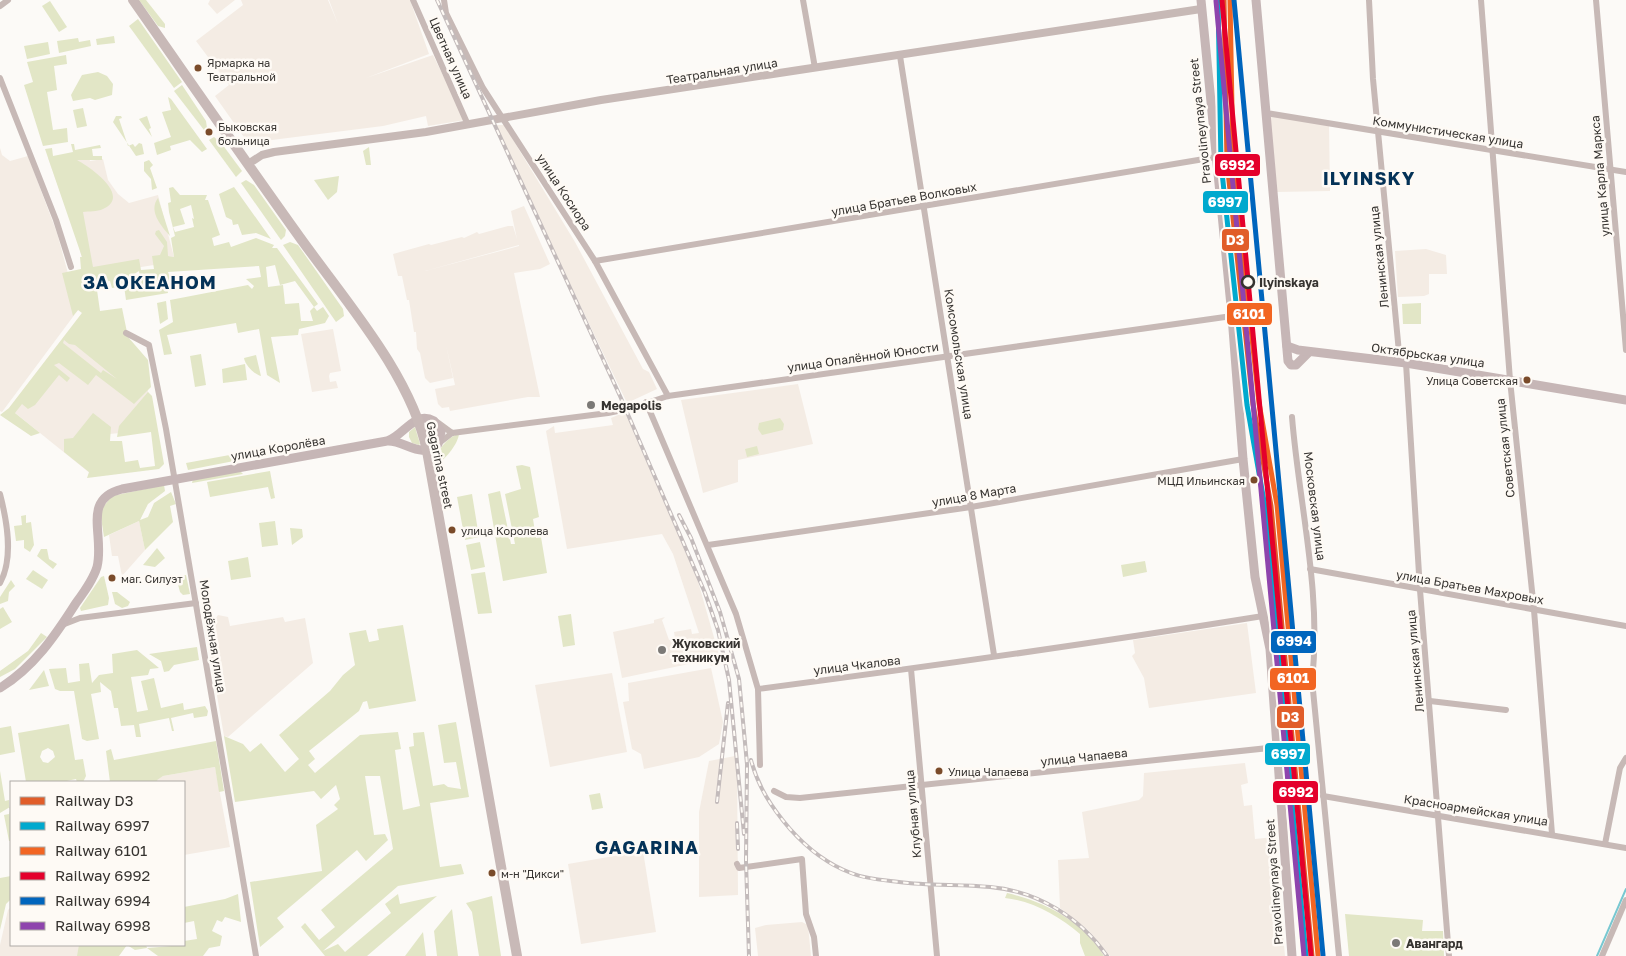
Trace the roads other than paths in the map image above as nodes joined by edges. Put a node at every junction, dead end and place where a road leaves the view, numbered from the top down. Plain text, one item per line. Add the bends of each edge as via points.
1 (8, 0) edge
2 (133, 0) edge
3 (414, 0) edge
4 (444, 0) edge
5 (803, 0) edge
6 (1256, 0) edge
7 (1369, 0) edge
8 (1481, 0) edge
9 (1596, 0) edge
10 (1201, 5) edge
11 (0, 6) edge
12 (900, 56) junction
13 (816, 68) junction
14 (0, 78) edge
15 (1266, 113) junction
16 (502, 118) junction
17 (468, 125) junction
18 (1379, 132) junction
19 (1492, 151) junction
20 (1216, 156) junction
21 (248, 164) junction
22 (1610, 170) junction
23 (1626, 172) edge
24 (925, 207) junction
25 (595, 261) junction
26 (71, 267) dead end
27 (1232, 316) junction
28 (126, 333) dead end
29 (1287, 346) junction
30 (1626, 350) edge
31 (1309, 352) junction
32 (948, 357) junction
33 (1403, 363) junction
34 (1510, 380) junction
35 (668, 396) junction
36 (1626, 400) edge
37 (646, 402) junction
38 (1292, 417) dead end
39 (418, 419) junction
40 (437, 422) junction
41 (406, 428) junction
42 (452, 433) junction
43 (386, 441) junction
44 (438, 444) junction
45 (412, 448) junction
46 (426, 451) junction
47 (1243, 459) junction
48 (174, 480) junction
49 (0, 494) edge
50 (971, 507) junction
51 (708, 545) junction
52 (1310, 569) junction
53 (0, 583) edge
54 (1420, 590) junction
55 (196, 603) junction
56 (1534, 610) junction
57 (1263, 616) junction
58 (61, 626) junction
59 (1626, 626) edge
60 (994, 655) junction
61 (911, 669) junction
62 (0, 688) edge
63 (758, 689) junction
64 (1430, 701) junction
65 (1506, 710) dead end
66 (1278, 747) junction
67 (1626, 758) edge
68 (760, 765) dead end
69 (922, 785) junction
70 (774, 791) dead end
71 (1323, 796) junction
72 (1438, 816) junction
73 (1552, 834) junction
74 (1605, 844) junction
75 (1626, 848) edge
76 (737, 864) dead end
77 (1626, 900) edge
78 (256, 956) edge
79 (517, 956) edge
80 (816, 956) edge
81 (937, 956) edge
82 (1292, 956) edge
83 (1339, 956) edge
84 (1449, 956) edge
85 (1602, 956) edge

1 - 11 street
2 - 21 main road, Gagarina street
3 - 17 street, Цветная улица
4 - 16 street, улица Косиора via 446,13 478,80
5 - 13 street
6 - 15 main road
7 - 18 street, Ленинская улица
8 - 19 street, Советская улица
9 - 22 street, улица Карла Маркса
10 - 12 street, Театральная улица
10 - 20 main road, Pravolineynaya Street
12 - 13 street, Театральная улица
12 - 24 street, Комсомольская улица
13 - 16 street, Театральная улица
14 - 26 street via 64,241
15 - 18 street, Коммунистическая улица
15 - 29 main road
16 - 17 street, Театральная улица
16 - 25 street, улица Косиора
17 - 21 street, Театральная улица via 274,152
18 - 19 street, Коммунистическая улица
18 - 33 street, Ленинская улица
19 - 22 street, Коммунистическая улица
19 - 34 street, Советская улица
20 - 24 street, улица Братьев Волковых
20 - 27 main road, Pravolineynaya Street
21 - 39 main road, Gagarina street via 395,372
22 - 23 street, Коммунистическая улица
22 - 30 street, улица Карла Маркса
24 - 25 street, улица Братьев Волковых
24 - 32 street, Комсомольская улица
25 - 35 street, улица Косиора
27 - 32 street, улица Опалённой Юности
27 - 47 main road, Pravolineynaya Street
28 - 48 street, Молодёжная улица via 149,344
29 - 31 main road, Октябрьская улица
29 - 31 main road via 1291,365 1298,364
31 - 33 main road, Октябрьская улица
32 - 35 street, улица Опалённой Юности
32 - 50 street, Комсомольская улица
33 - 34 main road, Октябрьская улица
33 - 54 street, Ленинская улица
34 - 36 main road, Октябрьская улица
34 - 56 street, Советская улица
35 - 37 street, улица Опалённой Юности
37 - 42 street, улица Опалённой Юности via 608,413
37 - 51 street
38 - 52 street, Московская улица
39 - 40 main road
39 - 41 main road
39 - 46 main road, Gagarina street
40 - 42 street
40 - 44 main road via 441,435
41 - 43 main road via 396,438
41 - 45 main road via 406,440
42 - 44 street
43 - 45 main road
43 - 48 main road, улица Королёва
44 - 46 main road
45 - 46 main road
46 - 79 main road, Gagarina street
47 - 50 street, улица 8 Марта
47 - 57 main road, Pravolineynaya Street via 1255,577
48 - 55 street, Молодёжная улица
48 - 58 main road, улица Королёва via 116,490 102,498 97,510 99,548 96,570
49 - 53 street via 8,559
50 - 51 street, улица 8 Марта
50 - 60 street, Комсомольская улица
51 - 63 street via 736,614
52 - 54 street, улица Братьев Махровых
52 - 71 street, Московская улица via 1315,650 1312,680
54 - 56 street, улица Братьев Махровых
54 - 64 street, Ленинская улица
55 - 58 street via 80,618
55 - 78 street, Молодёжная улица
56 - 59 street, улица Братьев Махровых
56 - 73 street, Советская улица
57 - 60 street, улица Чкалова via 1041,651
57 - 66 main road, Pravolineynaya Street via 1270,649
58 - 62 main road, улица Королёва via 30,664
60 - 61 street, улица Чкалова
61 - 63 street, улица Чкалова
61 - 69 street, Клубная улица
63 - 68 street
64 - 65 street
64 - 72 street, Ленинская улица
66 - 69 street, улица Чапаева
66 - 82 main road, Pravolineynaya Street
67 - 74 street via 1620,768
69 - 70 street, улица Чапаева via 800,798 786,797
69 - 81 street, Клубная улица
71 - 72 street, Красноармейская улица
71 - 83 street, Московская улица
72 - 73 street, Красноармейская улица
72 - 84 street, Ленинская улица
73 - 74 street, Красноармейская улица
74 - 75 street, Красноармейская улица
76 - 80 street via 739,868 802,859 806,914
77 - 85 street

